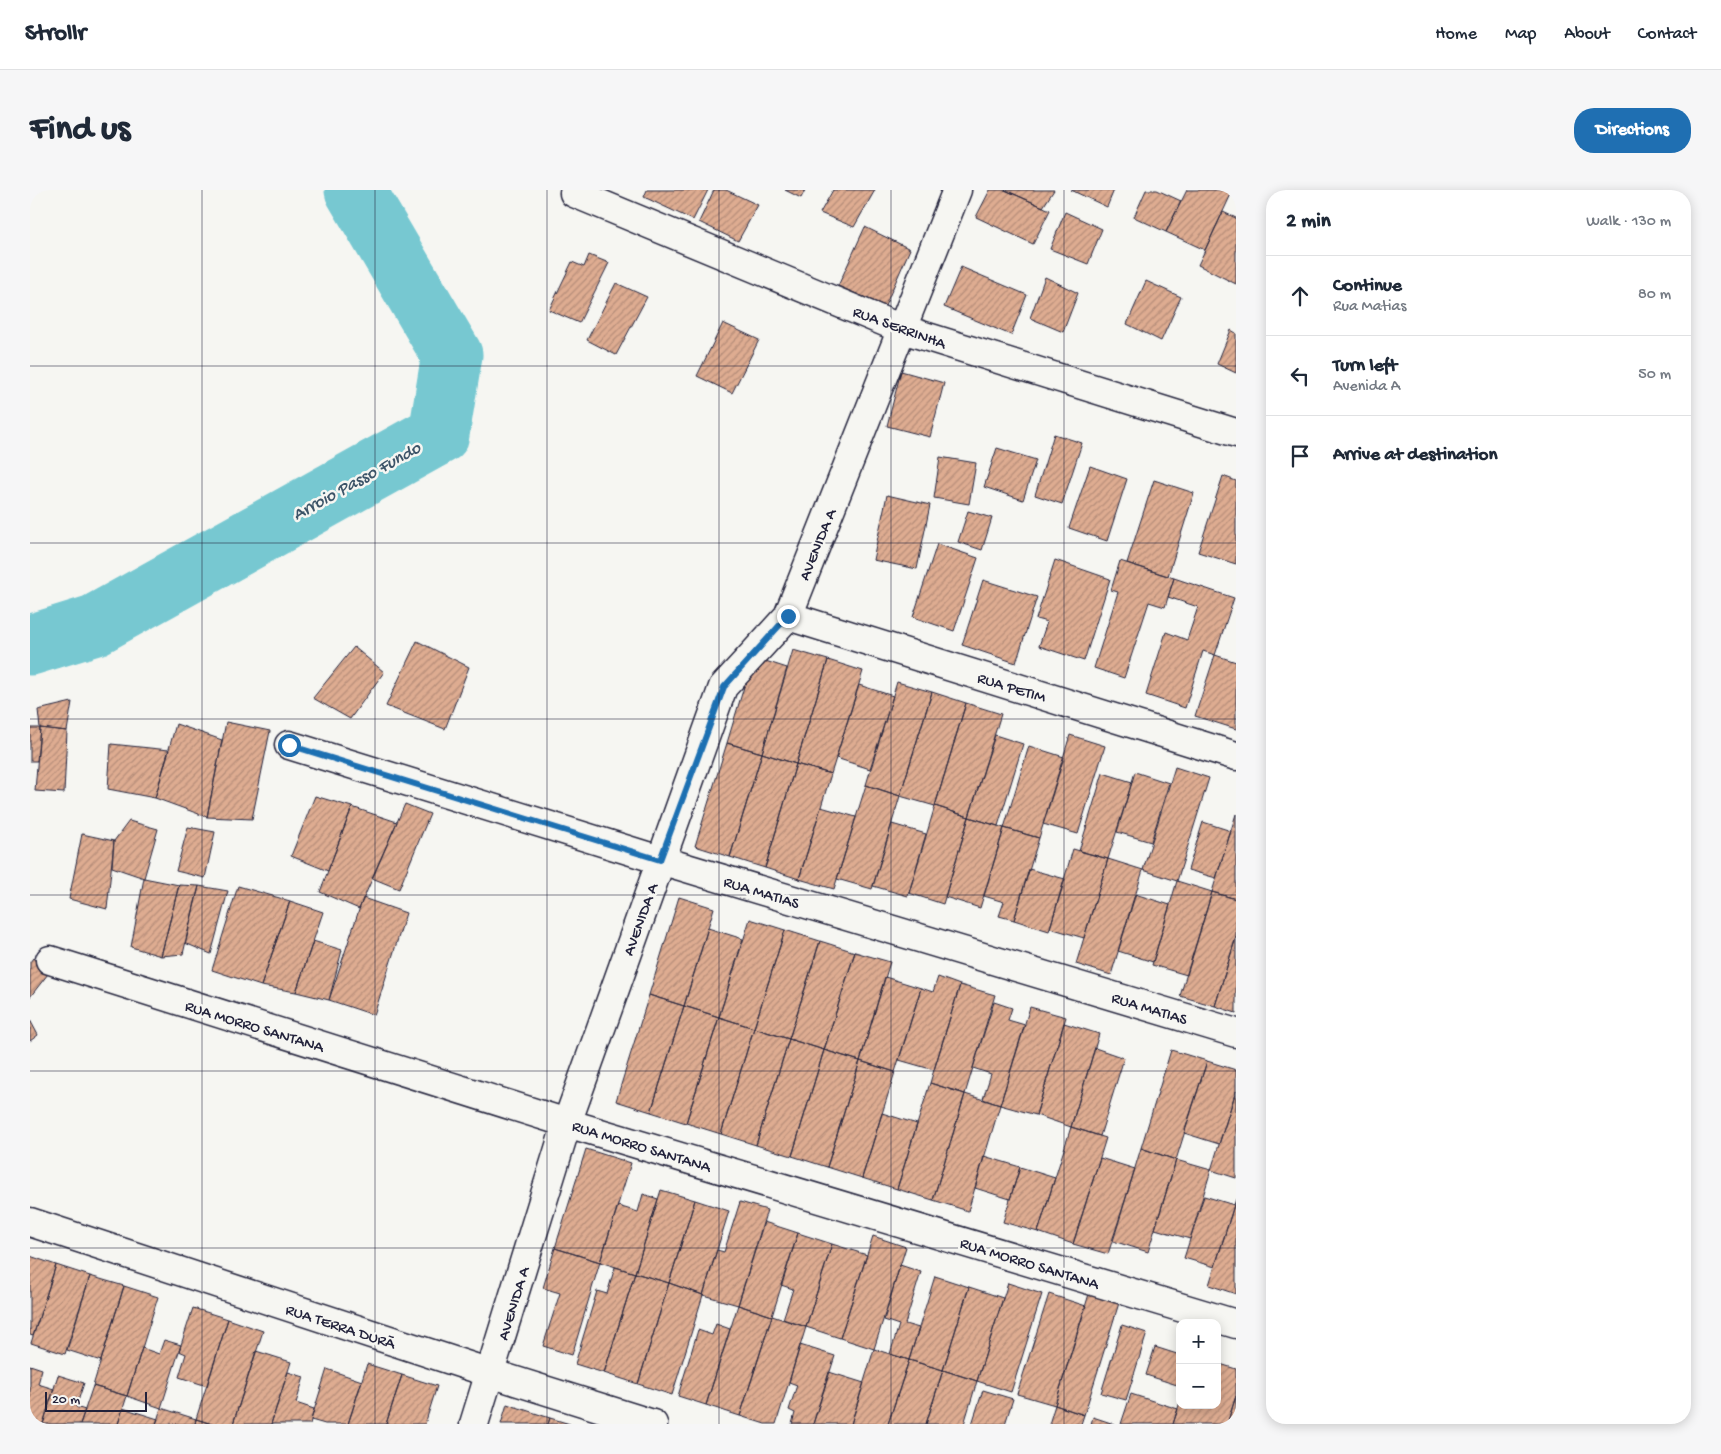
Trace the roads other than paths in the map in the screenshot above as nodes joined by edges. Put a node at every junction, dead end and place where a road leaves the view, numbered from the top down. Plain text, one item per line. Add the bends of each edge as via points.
1 (957, 190) edge
2 (574, 193) dead end
3 (902, 329) junction
4 (1236, 433) edge
5 (788, 616) junction
6 (289, 745) dead end
7 (1236, 756) edge
8 (660, 860) junction
9 (50, 960) dead end
10 (1236, 1033) edge
11 (567, 1122) junction
12 (30, 1222) edge
13 (1236, 1324) edge
14 (490, 1374) junction
15 (474, 1424) edge
16 (653, 1424) edge

1 - 3 street, AVENIDA A
2 - 3 street, RUA SERRINHA
3 - 4 street, RUA SERRINHA
3 - 5 street, AVENIDA A
5 - 7 street, RUA PETIM
5 - 8 street, AVENIDA A via 724,687
6 - 8 street, RUA MATIAS
8 - 10 street, RUA MATIAS
8 - 11 street, AVENIDA A
9 - 11 street, RUA MORRO SANTANA
11 - 13 street, RUA MORRO SANTANA
11 - 14 street, AVENIDA A
12 - 14 street, RUA TERRA DURÃ
14 - 15 street, AVENIDA A
14 - 16 street, RUA TERRA DURÃ

